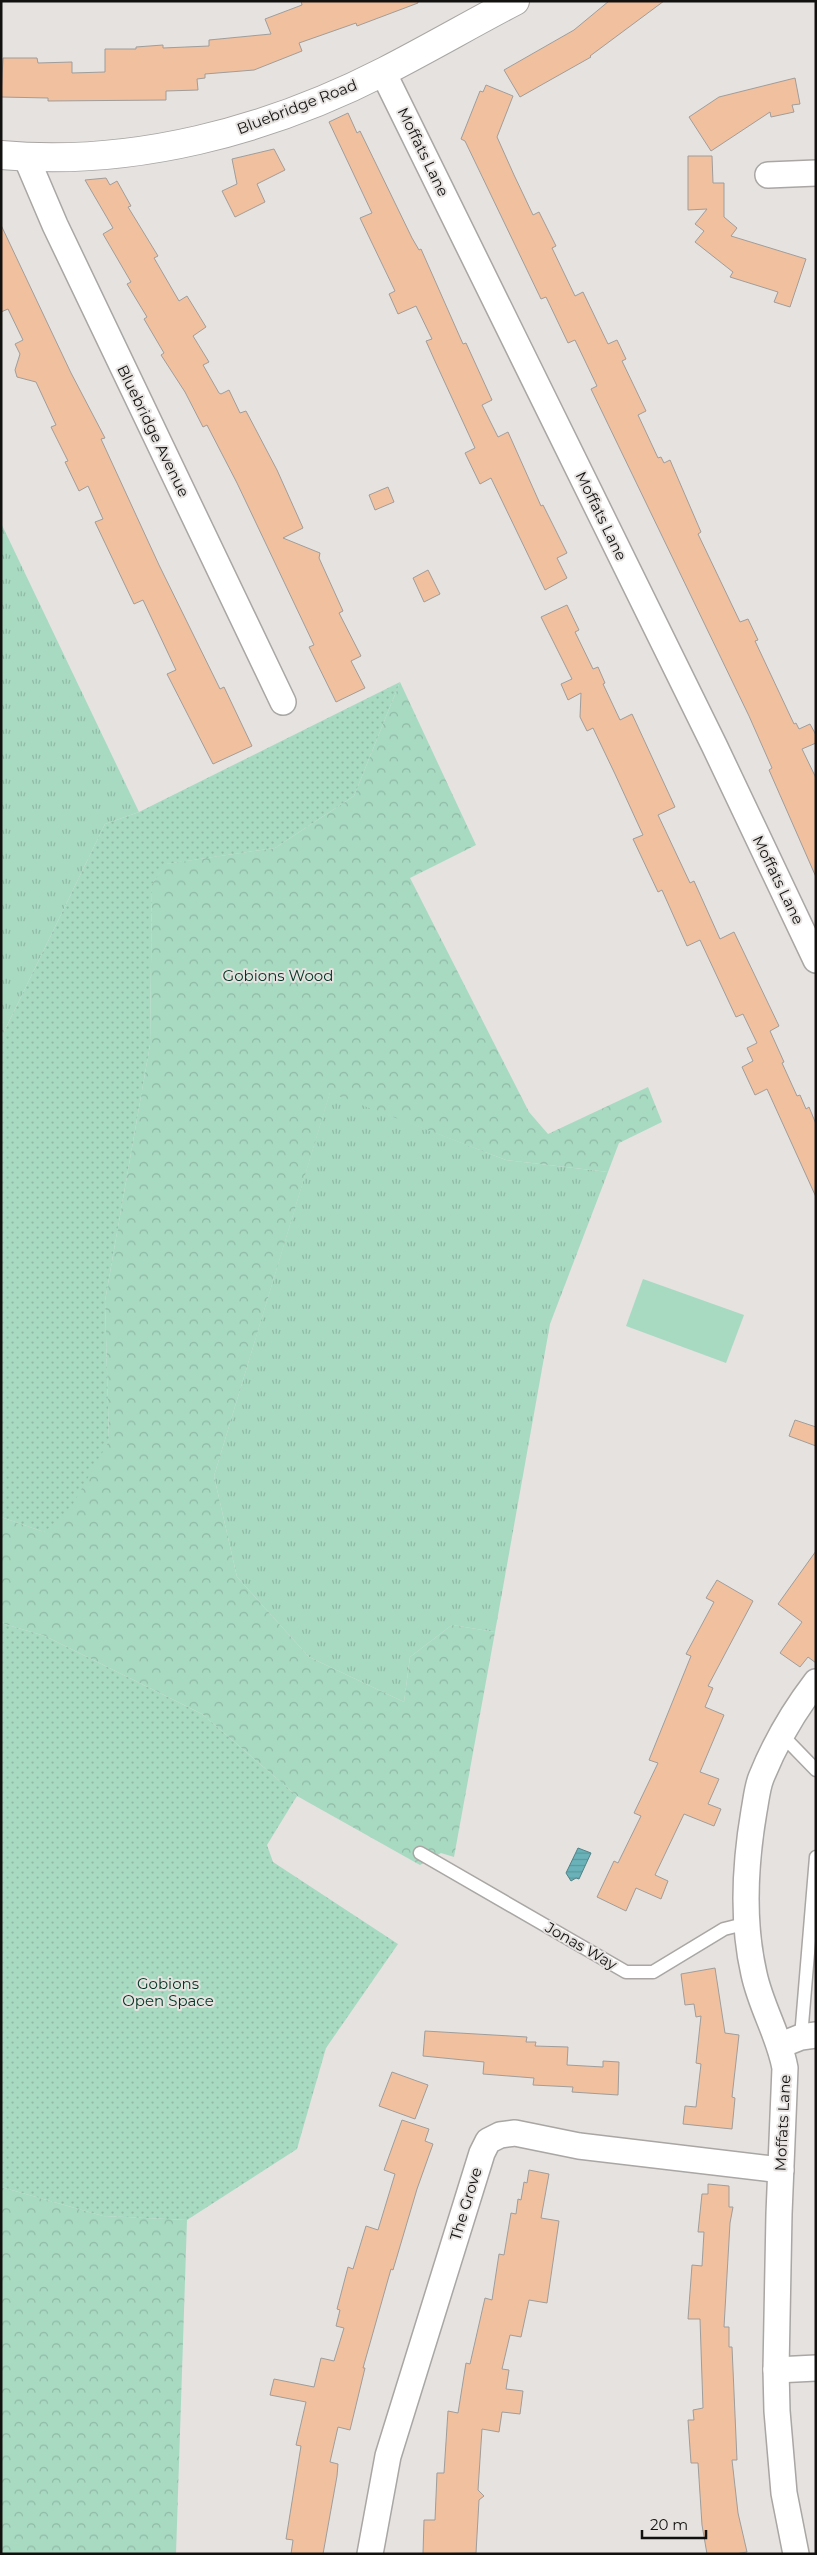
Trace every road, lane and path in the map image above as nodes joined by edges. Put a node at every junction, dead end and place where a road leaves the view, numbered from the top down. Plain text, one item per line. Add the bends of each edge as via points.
1 (514, 1) edge
2 (383, 72) junction
3 (14, 156) edge
4 (816, 173) edge
5 (768, 175) dead end
6 (283, 702) dead end
7 (816, 960) edge
8 (816, 1682) edge
9 (781, 1734) junction
10 (816, 1770) edge
11 (420, 1853) dead end
12 (816, 1857) edge
13 (748, 1923) junction
14 (799, 2039) edge
15 (780, 2170) junction
16 (816, 2368) edge
17 (776, 2370) junction
18 (370, 2554) edge
19 (796, 2554) edge

1 - 2 street, Bluebridge Road
2 - 3 street, Bluebridge Road via 293,112 231,132 124,153
2 - 7 street, Moffats Lane via 714,745
3 - 6 street, Bluebridge Avenue via 55,225
4 - 5 street
8 - 9 street, Moffats Lane
9 - 10 lane
9 - 13 street, Moffats Lane via 760,1780 746,1880
11 - 13 lane, Jonas Way via 626,1972 653,1972 724,1929
12 - 14 lane
13 - 14 street, Moffats Lane via 754,1975
14 - 15 street, Moffats Lane via 786,2068
15 - 17 street, Moffats Lane
15 - 18 street, The Grove via 579,2146 515,2133 488,2141 388,2456
16 - 17 street
17 - 19 street, Moffats Lane via 784,2493

